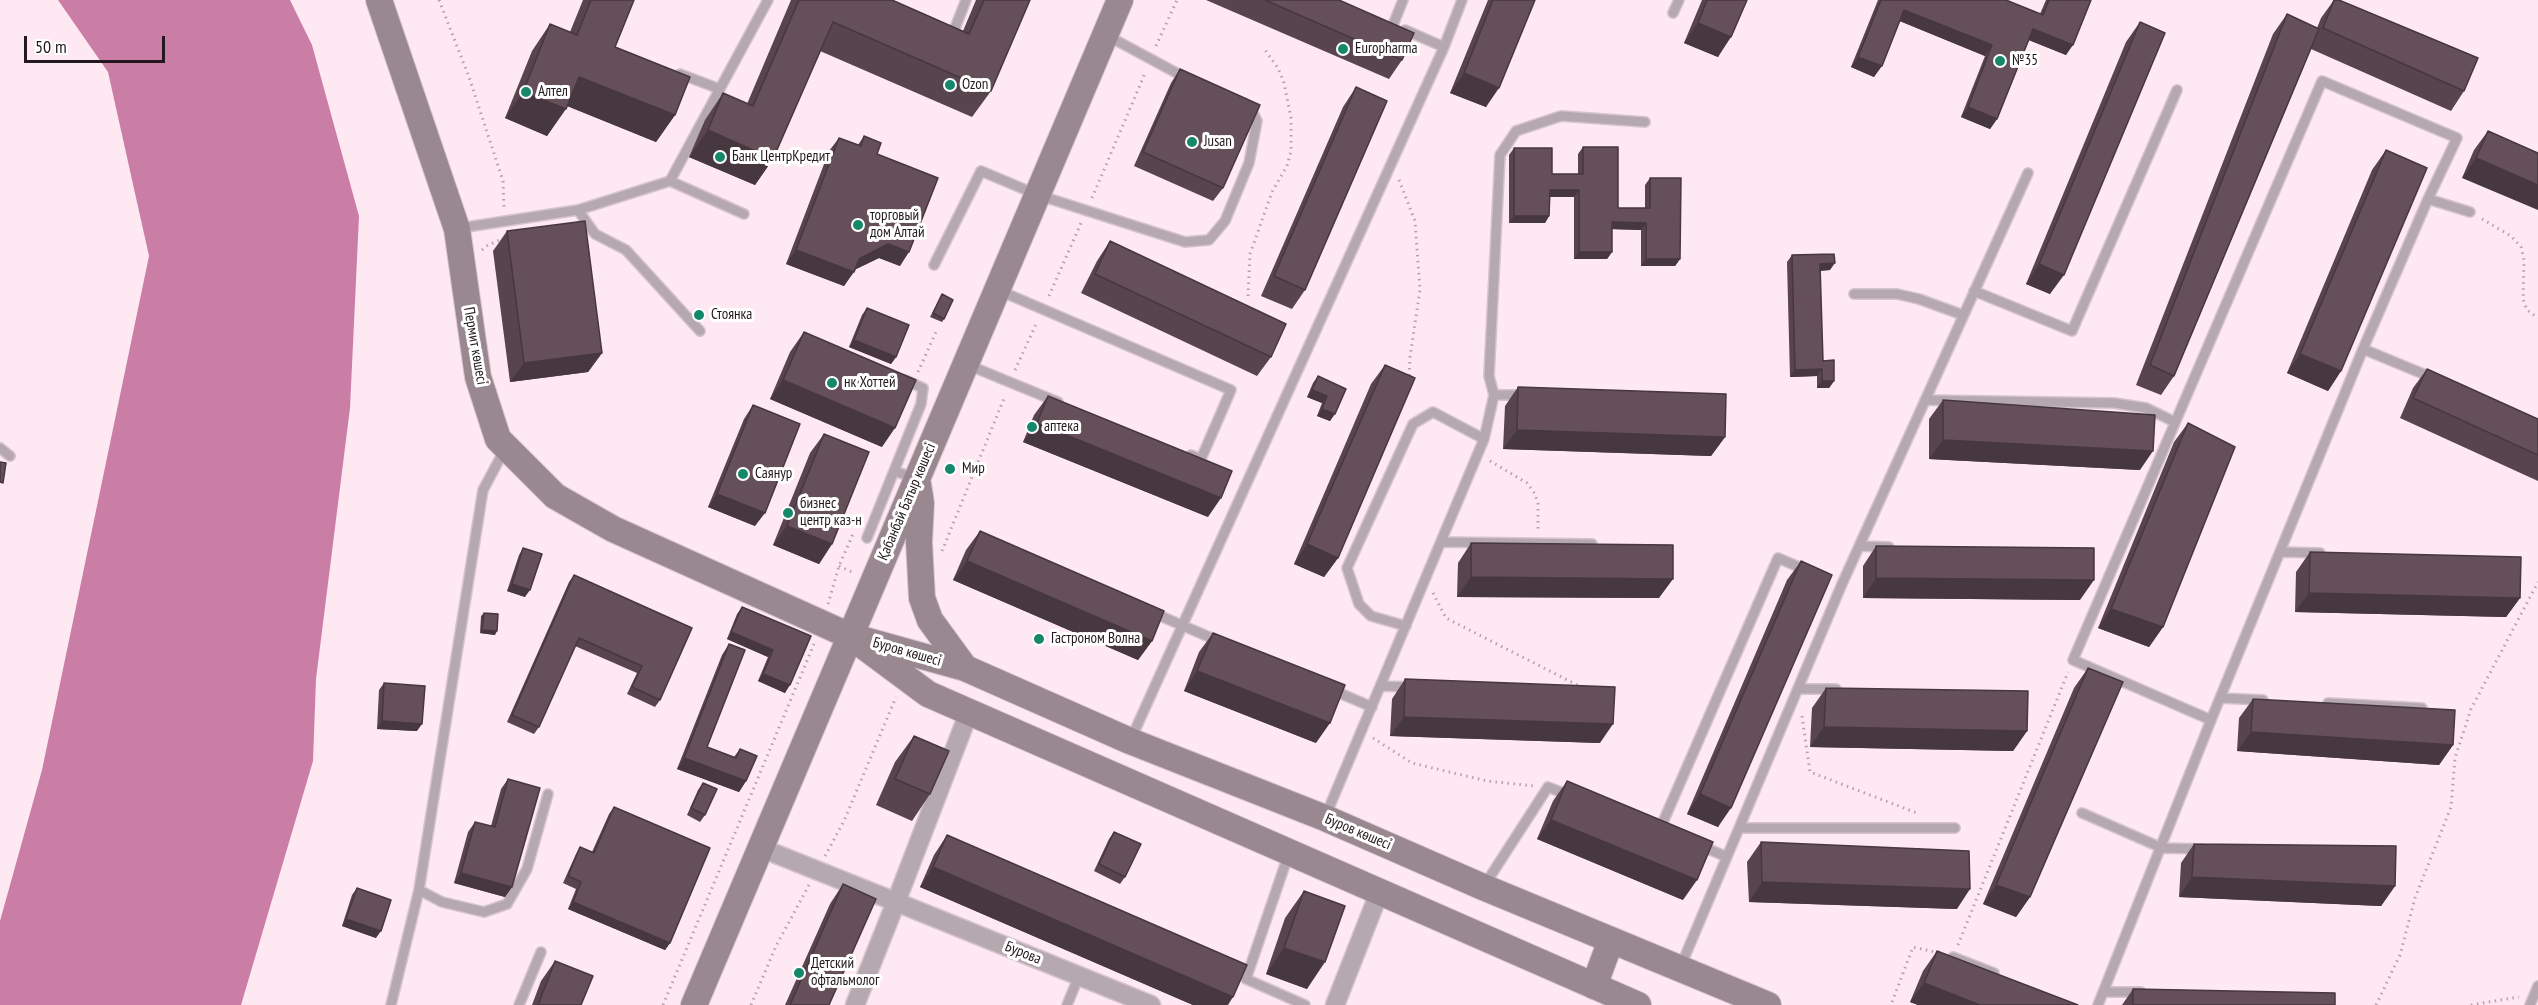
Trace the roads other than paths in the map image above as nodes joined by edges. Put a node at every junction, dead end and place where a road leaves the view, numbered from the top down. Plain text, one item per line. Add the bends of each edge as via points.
1 (379, 0) edge
2 (768, 0) edge
3 (966, 0) edge
4 (1120, 0) edge
5 (1403, 0) edge
6 (1462, 0) edge
7 (1679, 0) edge
8 (1673, 13) dead end
9 (1383, 21) edge
10 (1393, 25) junction
11 (1106, 35) junction
12 (938, 37) edge
13 (1444, 47) junction
14 (666, 69) edge
15 (1192, 82) edge
16 (720, 89) junction
17 (2176, 90) dead end
18 (1233, 104) edge
19 (1645, 122) dead end
20 (2028, 173) dead end
21 (670, 181) junction
22 (1038, 195) junction
23 (2428, 199) junction
24 (578, 210) junction
25 (2470, 212) road end
26 (744, 214) dead end
27 (457, 229) junction
28 (934, 266) dead end
29 (997, 290) junction
30 (1974, 291) junction
31 (1854, 294) dead end
32 (1963, 315) junction
33 (700, 331) dead end
34 (2363, 349) junction
35 (966, 364) junction
36 (893, 375) edge
37 (2440, 381) edge
38 (1494, 395) junction
39 (1530, 395) edge
40 (1925, 400) junction
41 (1063, 404) edge
42 (2175, 422) junction
43 (1484, 440) junction
44 (506, 447) junction
45 (0, 448) edge
46 (1180, 451) edge
47 (10, 456) dead end
48 (906, 475) junction
49 (867, 538) dead end
50 (1441, 542) junction
51 (1602, 544) edge
52 (1859, 546) junction
53 (1895, 547) edge
54 (2280, 552) junction
55 (2326, 554) edge
56 (1821, 576) edge
57 (1831, 580) edge
58 (1842, 584) junction
59 (1138, 606) edge
60 (1182, 625) junction
61 (1406, 626) junction
62 (850, 636) junction
63 (1234, 648) edge
64 (964, 668) junction
65 (1319, 684) edge
66 (1381, 686) junction
67 (1426, 687) edge
68 (1798, 689) junction
69 (1844, 690) edge
70 (2220, 698) junction
71 (2268, 700) edge
72 (2315, 702) edge
73 (1372, 707) junction
74 (2422, 708) edge
75 (969, 712) junction
76 (2211, 720) junction
77 (1130, 741) junction
78 (548, 794) dead end
79 (1578, 798) edge
80 (2082, 813) dead end
81 (1325, 818) junction
82 (1650, 825) edge
83 (1739, 828) junction
84 (1955, 828) dead end
85 (1660, 829) junction
86 (1671, 834) edge
87 (1694, 843) edge
88 (761, 848) junction
89 (2162, 848) junction
90 (2209, 850) edge
91 (1289, 853) junction
92 (1727, 856) junction
93 (1483, 887) junction
94 (418, 890) junction
95 (1379, 893) junction
96 (896, 902) junction
97 (1611, 940) junction
98 (542, 952) dead end
99 (1953, 957) edge
100 (1680, 968) junction
101 (1079, 975) junction
102 (2007, 979) edge
103 (1594, 986) junction
104 (2105, 992) junction
105 (2151, 992) edge
106 (2537, 992) edge
107 (391, 1005) edge
108 (519, 1005) edge
109 (694, 1005) edge
110 (855, 1005) edge
111 (1066, 1005) edge
112 (1151, 1005) edge
113 (1305, 1005) edge
114 (1335, 1005) edge
115 (1638, 1005) edge
116 (1768, 1005) edge
117 (2098, 1005) edge
118 (2530, 1005) edge

1 - 27 main road, Пермит көшесі
2 - 16 lane
3 - 12 lane via 951,35
4 - 11 main road, Қабанбай Батыр көшесі
5 - 10 lane
6 - 13 lane
7 - 8 lane
9 - 10 lane
10 - 13 lane
11 - 15 lane
11 - 22 main road, Қабанбай Батыр көшесі
13 - 60 lane
14 - 16 lane
16 - 21 lane
17 - 30 lane via 2072,331
18 - 22 lane via 1254,115 1257,127 1249,163 1225,221 1209,240 1185,242
19 - 38 lane via 1561,116 1516,131 1500,155 1489,376
20 - 30 lane
21 - 24 lane
21 - 26 lane
22 - 28 lane via 981,171
22 - 29 main road, Қабанбай Батыр көшесі
23 - 25 lane
23 - 34 lane
23 - 42 lane via 2457,138 2322,81
24 - 27 lane
24 - 33 lane via 595,234 626,250
27 - 44 main road, Пермит көшесі via 478,377 498,439
29 - 35 main road, Қабанбай Батыр көшесі
29 - 46 lane via 1231,390 1201,459
30 - 32 lane
31 - 32 lane via 1897,294
32 - 40 lane
34 - 37 lane
34 - 54 lane
35 - 41 lane
35 - 48 main road, Қабанбай Батыр көшесі
36 - 48 lane via 923,388
38 - 39 lane
38 - 43 lane
40 - 42 lane via 2114,403 2146,408
40 - 52 lane
42 - 76 lane via 2073,660
43 - 50 lane
43 - 61 lane via 1433,412 1413,424 1347,568 1359,604 1371,616
44 - 62 main road, Пермит көшесі via 555,496 603,524 823,609
44 - 94 lane via 483,490
45 - 47 lane
48 - 49 lane
48 - 62 main road, Қабанбай Батыр көшесі via 873,582
48 - 64 main road via 921,504 922,598 930,620
50 - 51 lane
50 - 61 lane
52 - 53 lane
52 - 58 lane
54 - 55 lane
54 - 70 lane
56 - 85 lane via 1778,558
57 - 58 lane
58 - 68 lane
59 - 60 lane
60 - 63 lane
60 - 77 lane
61 - 66 lane
62 - 64 main road, Буров көшесі
62 - 75 main road, Буров көшесі via 928,694
62 - 88 main road, Қабанбай Батыр көшесі
64 - 77 main road, Буров көшесі
65 - 73 lane
66 - 67 lane
66 - 73 lane
68 - 69 lane
68 - 83 lane
70 - 71 lane
70 - 76 lane
72 - 74 lane
73 - 81 lane
75 - 91 main road, Буров көшесі
75 - 96 street
76 - 89 lane
77 - 81 main road, Буров көшесі
78 - 94 lane via 527,869 507,904 484,912 442,902
79 - 93 lane via 1548,787
80 - 89 lane
81 - 93 main road, Буров көшесі
82 - 85 lane
83 - 84 lane
83 - 92 lane
85 - 86 lane
87 - 92 lane
88 - 96 street, Бурова
88 - 109 main road, Қабанбай Батыр көшесі
89 - 90 lane
89 - 104 lane
91 - 95 main road, Буров көшесі
91 - 113 lane via 1246,980
92 - 100 lane
93 - 97 main road, Буров көшесі
94 - 107 lane
95 - 103 main road, Буров көшесі
95 - 114 street
96 - 101 street, Бурова
96 - 110 street
97 - 100 main road, Буров көшесі
97 - 103 main road
98 - 108 lane
99 - 102 lane
100 - 116 main road, Буров көшесі
101 - 111 lane
101 - 112 street, Бурова
103 - 115 main road, Буров көшесі
104 - 105 lane
104 - 117 lane
106 - 118 lane

